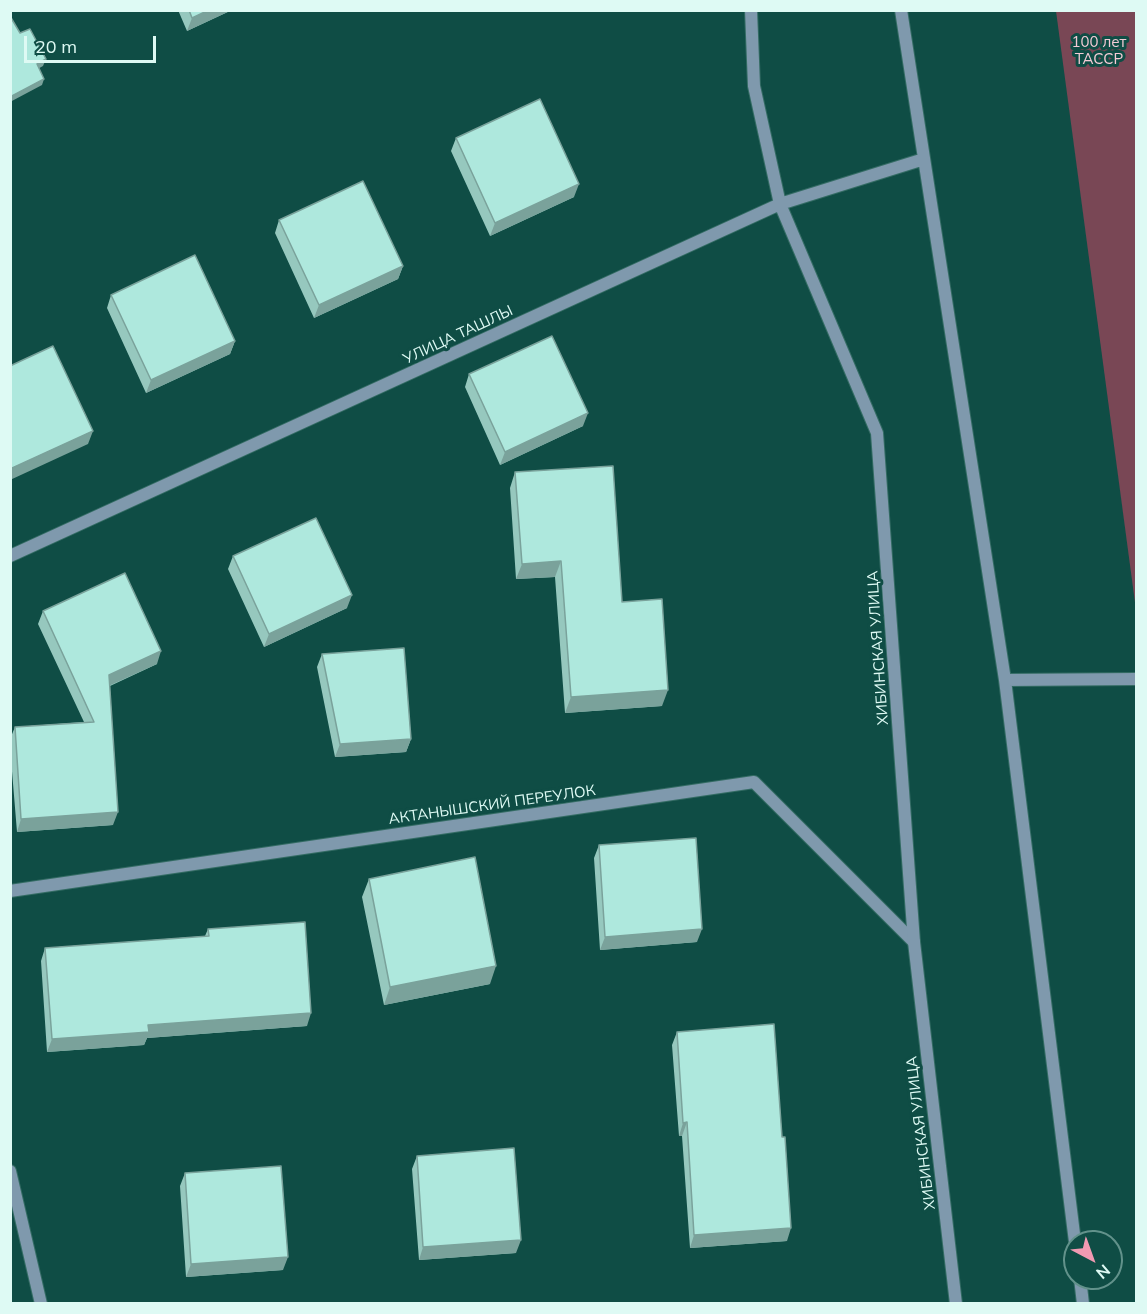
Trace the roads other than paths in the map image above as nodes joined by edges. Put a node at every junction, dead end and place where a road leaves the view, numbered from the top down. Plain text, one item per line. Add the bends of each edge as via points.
1 (751, 10) edge
2 (901, 10) edge
3 (924, 159) junction
4 (780, 204) junction
5 (10, 556) edge
6 (1137, 679) edge
7 (1005, 680) junction
8 (10, 891) edge
9 (914, 942) junction
10 (10, 1171) edge
11 (1074, 1230) edge
12 (41, 1304) edge
13 (956, 1304) edge

1 - 4 street, ХИБИНСКАЯ УЛИЦА via 754,86
2 - 3 street
3 - 4 street, УЛИЦА ТАШЛЫ
3 - 7 street
4 - 5 street, УЛИЦА ТАШЛЫ
4 - 9 street, ХИБИНСКАЯ УЛИЦА via 877,433
6 - 7 street
7 - 11 street
8 - 9 street, АКТАНЫШСКИЙ ПЕРЕУЛОК via 754,782
9 - 13 street, ХИБИНСКАЯ УЛИЦА
10 - 12 street

